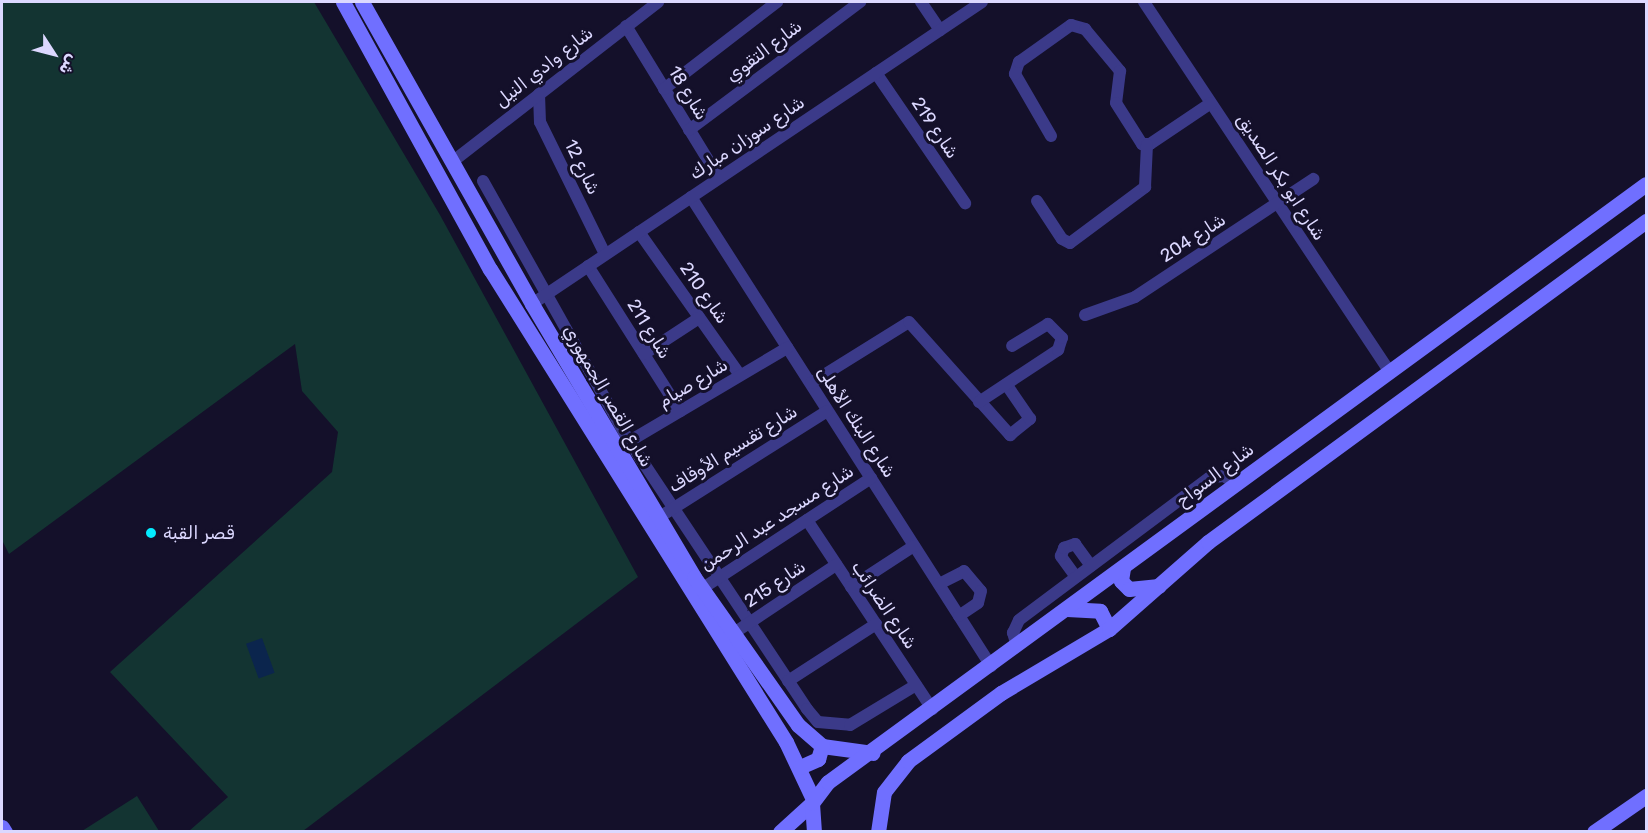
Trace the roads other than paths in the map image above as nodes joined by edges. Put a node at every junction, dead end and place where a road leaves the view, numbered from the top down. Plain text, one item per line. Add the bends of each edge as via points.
1 (343, 2) edge
2 (362, 2) edge
3 (658, 2) edge
4 (777, 2) edge
5 (860, 2) edge
6 (921, 2) edge
7 (982, 2) edge
8 (1144, 2) edge
9 (844, 6) edge
10 (626, 26) junction
11 (940, 30) junction
12 (876, 73) junction
13 (664, 89) junction
14 (539, 94) junction
15 (1211, 103) junction
16 (689, 130) junction
17 (1051, 136) dead end
18 (1147, 145) junction
19 (452, 162) junction
20 (719, 178) junction
21 (1313, 179) dead end
22 (483, 181) dead end
23 (1647, 184) edge
24 (691, 197) junction
25 (1037, 201) dead end
26 (965, 203) dead end
27 (1277, 204) junction
28 (1647, 221) edge
29 (639, 232) junction
30 (605, 254) junction
31 (588, 266) junction
32 (546, 294) junction
33 (532, 304) junction
34 (1085, 315) dead end
35 (699, 318) junction
36 (1012, 346) dead end
37 (787, 348) junction
38 (644, 354) junction
39 (1389, 370) junction
40 (740, 375) junction
41 (811, 383) junction
42 (1006, 384) junction
43 (979, 402) junction
44 (680, 411) junction
45 (827, 411) junction
46 (623, 445) junction
47 (871, 478) junction
48 (1236, 484) junction
49 (673, 508) junction
50 (658, 518) junction
51 (807, 520) junction
52 (914, 546) junction
53 (836, 565) junction
54 (1091, 566) junction
55 (1123, 568) junction
56 (719, 577) junction
57 (1076, 577) junction
58 (939, 584) junction
59 (1159, 586) junction
60 (851, 587) junction
61 (703, 588) junction
62 (1067, 609) junction
63 (959, 616) junction
64 (749, 623) junction
65 (876, 624) junction
66 (1109, 629) junction
67 (734, 633) junction
68 (1017, 646) junction
69 (991, 666) junction
70 (788, 681) junction
71 (916, 685) junction
72 (932, 709) junction
73 (822, 746) junction
74 (873, 753) junction
75 (800, 767) junction
76 (1647, 796) edge
77 (812, 801) junction
78 (2, 827) edge
79 (882, 828) edge
80 (5, 831) edge
81 (782, 831) edge
82 (814, 831) edge
83 (1594, 831) edge

1 - 75 main road, شارع القصر الجمهوري via 490,269
2 - 19 main road, شارع القصر الجمهوري
3 - 10 street, شارع وادي النيل
4 - 13 street
5 - 9 street, شارع التقوي
6 - 11 street
7 - 11 street, شارع سوزان مبارك
8 - 15 street, شارع ابو بكر الصديق
9 - 16 street, شارع التقوي
10 - 13 street, شارع 18
10 - 14 street, شارع وادي النيل
11 - 12 street, شارع سوزان مبارك
12 - 20 street, شارع سوزان مبارك
12 - 26 street, شارع 219
13 - 16 street, شارع 18
14 - 19 street, شارع وادي النيل
14 - 30 street, شارع 12 via 540,122
15 - 18 street
15 - 27 street, شارع ابو بكر الصديق
16 - 20 street, شارع 18
17 - 18 street via 1015,74 1019,62 1066,27 1085,29 1120,71 1122,83 1116,103 1140,142
18 - 25 street via 1145,187 1070,243 1062,239
19 - 33 main road, شارع القصر الجمهوري
20 - 24 street, شارع سوزان مبارك
21 - 27 street, شارع 204
22 - 32 street
23 - 39 main road, شارع السواح
24 - 29 street, شارع سوزان مبارك
24 - 37 street, شارع البنك الأهلى
27 - 34 street, شارع 204 via 1135,297
27 - 39 street, شارع ابو بكر الصديق
28 - 59 main road via 1208,542
29 - 30 street, شارع سوزان مبارك
29 - 35 street, شارع 210
30 - 31 street, شارع سوزان مبارك
31 - 32 street, شارع سوزان مبارك
31 - 38 street, شارع 211
32 - 33 street, شارع سوزان مبارك
32 - 46 street
33 - 46 main road, شارع القصر الجمهوري
35 - 38 street
35 - 40 street, شارع 210
36 - 42 street via 1048,324 1062,338 1058,350
37 - 40 street, شارع صيام
37 - 41 street, شارع البنك الأهلى
38 - 44 street, شارع 211
39 - 48 main road, شارع السواح
40 - 44 street, شارع صيام
41 - 43 street via 905,322 919,328
41 - 45 street, شارع البنك الأهلى
42 - 43 street
42 - 43 street via 1030,418 1014,434 1004,433
44 - 46 street, شارع صيام
45 - 47 street, شارع البنك الأهلى
45 - 49 street, شارع تقسيم الأوقاف
46 - 49 street
46 - 50 main road, شارع القصر الجمهوري
47 - 51 street, شارع مسجد عبد الرحمن
47 - 52 street, شارع البنك الأهلى
48 - 54 street via 1224,476 1209,478
48 - 55 main road, شارع السواح
49 - 50 street, شارع تقسيم الأوقاف
49 - 56 street
50 - 61 main road, شارع القصر الجمهوري
51 - 53 street, شارع الضرائب
51 - 56 street, شارع مسجد عبد الرحمن
52 - 58 street, شارع البنك الأهلى
52 - 60 street
53 - 60 street, شارع الضرائب
53 - 64 street, شارع 215
54 - 57 street
54 - 57 street via 1075,544 1064,548 1061,556
55 - 59 main road via 1121,581 1130,590
55 - 62 main road, شارع السواح
56 - 61 street, شارع مسجد عبد الرحمن
56 - 64 street
57 - 68 street via 1019,620 1013,633
58 - 63 street, شارع البنك الأهلى
58 - 63 street via 964,571 981,591 978,603
59 - 66 main road
60 - 65 street, شارع الضرائب
61 - 67 main road, شارع القصر الجمهوري
62 - 66 main road via 1100,611
62 - 68 main road, شارع السواح
63 - 69 street, شارع البنك الأهلى
64 - 67 street, شارع 215
64 - 70 street
65 - 70 street
65 - 71 street, شارع الضرائب
66 - 79 main road via 995,698 908,761 884,792
67 - 73 main road, شارع القصر الجمهوري via 798,725
68 - 69 main road, شارع السواح
69 - 72 main road, شارع السواح
70 - 71 street via 818,722 834,727 850,725
71 - 72 street, شارع الضرائب
72 - 74 main road, شارع السواح
73 - 74 main road
73 - 75 main road via 818,759
74 - 77 main road, شارع السواح
75 - 77 main road, شارع القصر الجمهوري
76 - 83 main road
77 - 81 main road, شارع السواح
77 - 82 main road
78 - 80 main road

